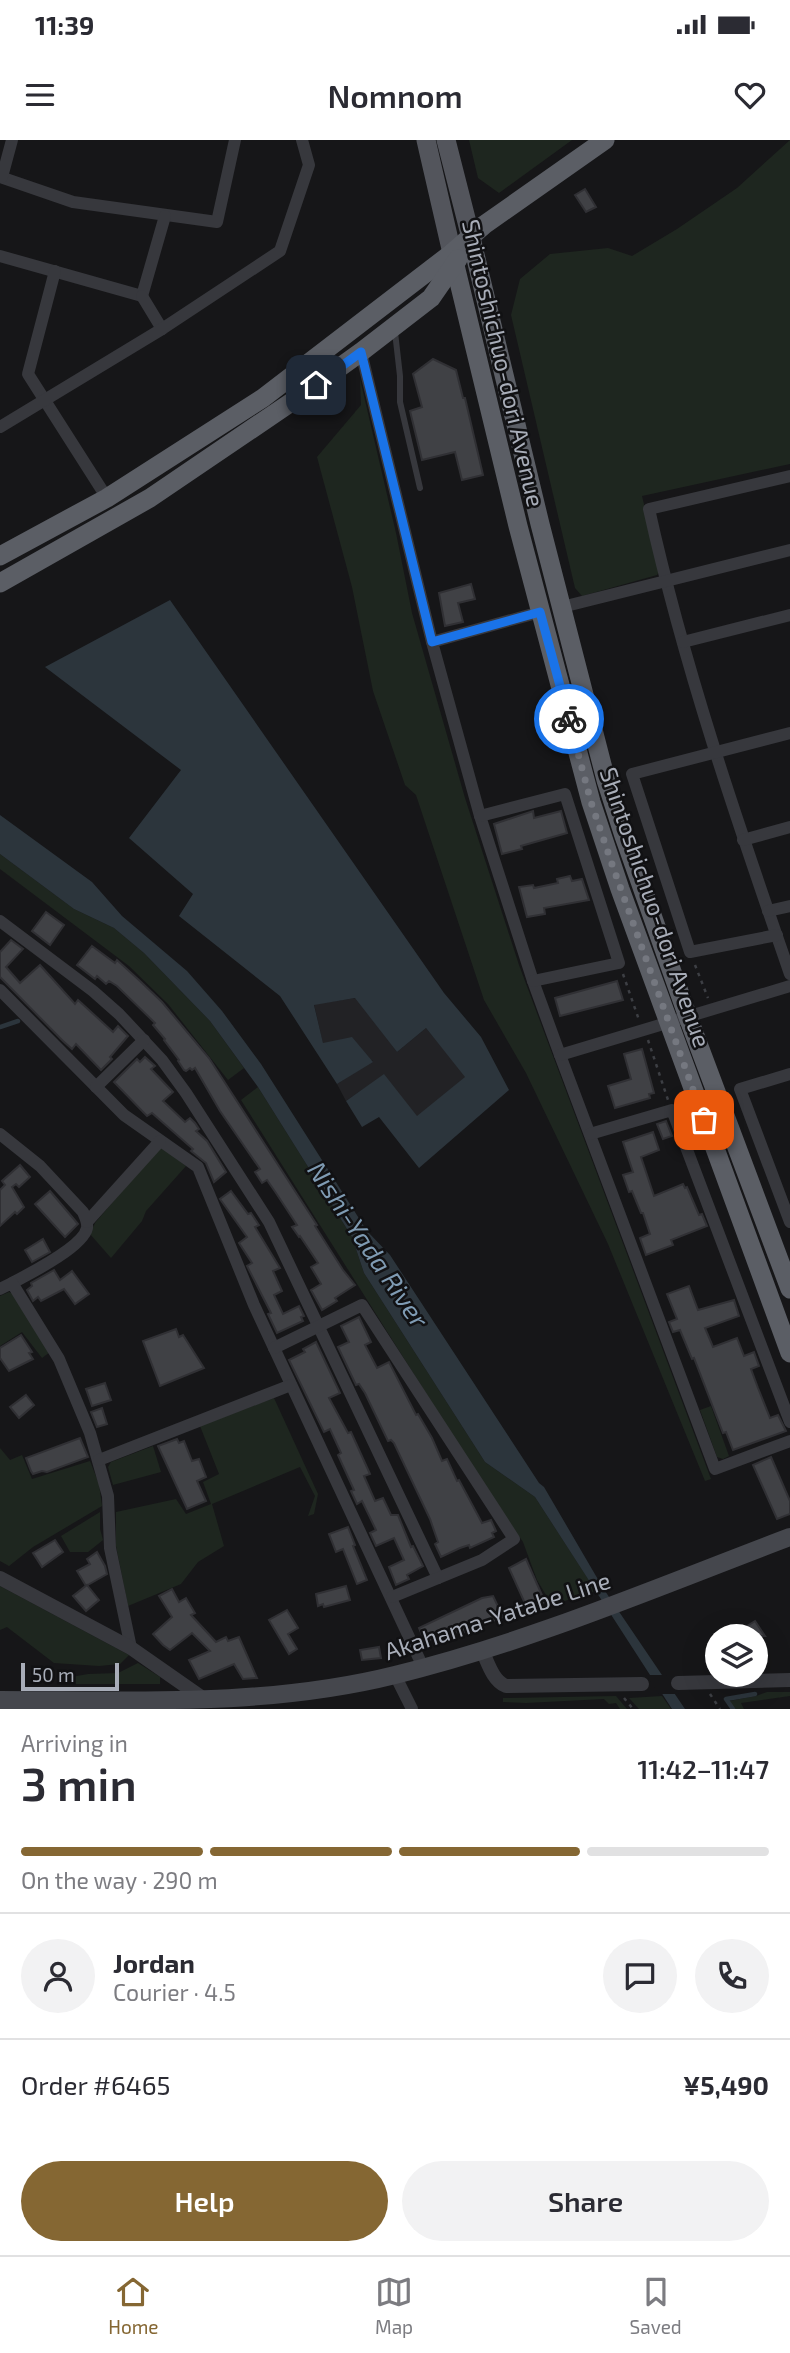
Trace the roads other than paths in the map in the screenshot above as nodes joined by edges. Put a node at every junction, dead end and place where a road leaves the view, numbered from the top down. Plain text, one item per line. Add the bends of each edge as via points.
1 (12, 140) edge
2 (235, 140) edge
3 (302, 140) edge
4 (426, 140) edge
5 (446, 140) edge
6 (605, 140) edge
7 (1, 177) edge
8 (165, 216) junction
9 (471, 238) junction
10 (0, 256) edge
11 (453, 259) junction
12 (55, 271) junction
13 (142, 296) junction
14 (394, 327) junction
15 (162, 329) junction
16 (361, 352) junction
17 (43, 401) junction
18 (0, 427) edge
19 (790, 476) edge
20 (420, 488) dead end
21 (107, 498) junction
22 (790, 550) edge
23 (0, 556) edge
24 (665, 581) junction
25 (0, 583) edge
26 (562, 607) junction
27 (540, 612) junction
28 (790, 615) edge
29 (432, 642) junction
30 (683, 642) junction
31 (790, 733) edge
32 (715, 753) junction
33 (480, 816) junction
34 (790, 827) edge
35 (743, 840) junction
36 (790, 905) edge
37 (768, 911) junction
38 (0, 921) edge
39 (777, 935) junction
40 (790, 974) edge
41 (533, 981) junction
42 (790, 986) edge
43 (0, 990) edge
44 (695, 1010) junction
45 (669, 1023) junction
46 (144, 1040) junction
47 (559, 1055) junction
48 (790, 1074) edge
49 (96, 1087) junction
50 (0, 1134) edge
51 (590, 1134) junction
52 (160, 1141) junction
53 (87, 1222) junction
54 (790, 1222) edge
55 (12, 1283) junction
56 (0, 1289) edge
57 (790, 1289) edge
58 (318, 1327) junction
59 (274, 1348) junction
60 (790, 1353) edge
61 (291, 1385) junction
62 (790, 1422) edge
63 (790, 1441) edge
64 (99, 1460) junction
65 (790, 1538) edge
66 (0, 1578) edge
67 (438, 1578) junction
68 (392, 1597) junction
69 (131, 1648) junction
70 (482, 1650) junction
71 (424, 1667) junction
72 (395, 1675) junction
73 (790, 1681) edge
74 (678, 1683) dead end
75 (642, 1684) dead end
76 (204, 1699) junction
77 (0, 1700) edge
78 (229, 1704) edge
79 (412, 1709) edge

1 - 7 street
2 - 8 street via 217,222
3 - 15 street via 309,165 280,251
4 - 11 main road, Shintoshichuo-dori Avenue
5 - 9 main road, Shintoshichuo-dori Avenue
6 - 9 highway
7 - 8 street via 73,202
8 - 13 street
9 - 11 highway
9 - 26 highway, Shintoshichuo-dori Avenue
10 - 12 street
11 - 14 highway via 431,298
11 - 21 highway via 263,398
11 - 27 highway, Shintoshichuo-dori Avenue
12 - 13 street
12 - 17 street via 28,374
13 - 15 street
14 - 16 highway
14 - 20 lane via 400,402
15 - 17 street
16 - 25 highway via 150,498
16 - 29 street
17 - 18 street
17 - 21 street
19 - 24 street via 649,509
21 - 23 highway
22 - 24 street
24 - 26 street
24 - 30 street
26 - 44 highway, Shintoshichuo-dori Avenue via 610,791
27 - 29 street
27 - 45 highway, Shintoshichuo-dori Avenue via 591,802
28 - 30 street
29 - 33 street
30 - 32 street
31 - 32 street
32 - 35 street
32 - 39 street via 632,774 690,952
33 - 41 street
33 - 41 street via 565,794 619,963
34 - 35 street
35 - 37 street
36 - 37 street
37 - 39 street
38 - 46 street via 93,991
39 - 40 street
41 - 47 street
42 - 44 street
43 - 49 street
44 - 45 street
44 - 57 highway, Shintoshichuo-dori Avenue
45 - 47 street
45 - 60 highway, Shintoshichuo-dori Avenue
46 - 49 street
46 - 58 street via 186,1093 269,1222
47 - 51 street
48 - 54 street via 740,1089
49 - 52 street
50 - 53 street via 40,1166
51 - 62 street via 672,1110
51 - 63 street via 715,1469
52 - 53 street
52 - 59 street via 198,1167
53 - 55 street via 87,1230 63,1254
55 - 56 street
55 - 64 street via 60,1359
58 - 59 street
58 - 67 street
58 - 67 street via 362,1305 514,1539 481,1560
59 - 61 street
61 - 64 street
61 - 68 street
64 - 69 street via 108,1496 110,1548
65 - 70 main road, Akahama-Yatabe Line
66 - 69 street
67 - 68 street
68 - 71 street
69 - 76 street
70 - 71 main road, Akahama-Yatabe Line
70 - 75 street via 496,1678 506,1686
71 - 72 main road, Akahama-Yatabe Line
72 - 78 main road, Akahama-Yatabe Line
72 - 79 street
73 - 74 street
76 - 77 main road, Akahama-Yatabe Line
76 - 78 main road, Akahama-Yatabe Line

